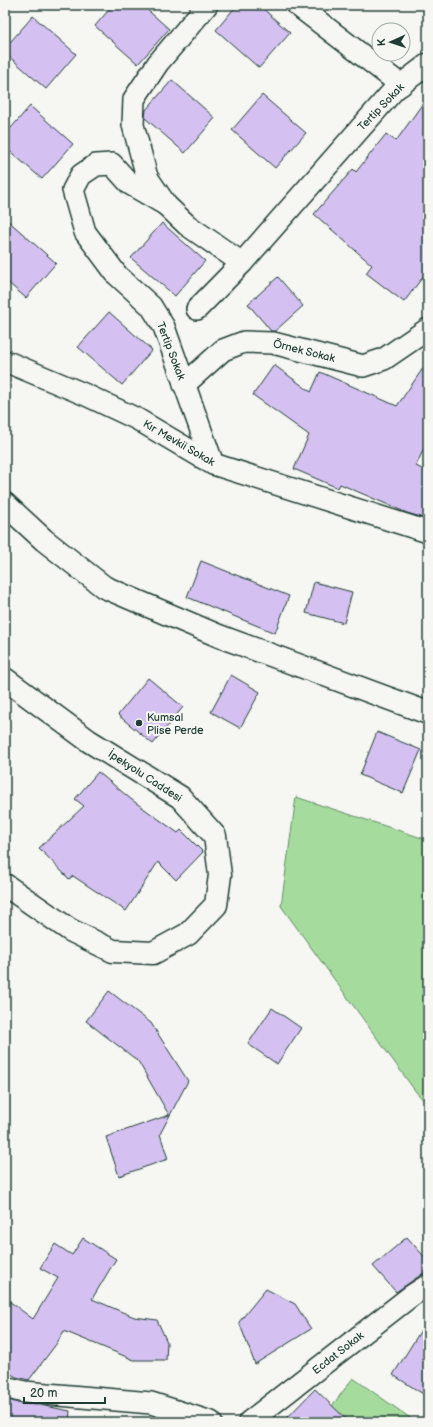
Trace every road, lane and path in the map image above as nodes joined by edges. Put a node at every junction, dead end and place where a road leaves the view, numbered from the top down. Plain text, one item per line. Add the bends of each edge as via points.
1 (207, 5) edge
2 (297, 5) edge
3 (428, 64) edge
4 (401, 85) junction
5 (166, 205) junction
6 (242, 262) junction
7 (197, 309) dead end
8 (428, 329) edge
9 (5, 361) edge
10 (184, 385) junction
11 (213, 464) junction
12 (5, 504) edge
13 (428, 532) edge
14 (5, 679) edge
15 (428, 713) edge
16 (5, 884) edge
17 (428, 1284) edge
18 (5, 1387) edge
19 (211, 1422) edge
20 (249, 1422) edge

1 - 5 street, Tertip Sokak via 158,63 134,99 133,125 147,177
2 - 4 street
3 - 4 street, Tertip Sokak
4 - 6 street, Tertip Sokak
5 - 6 street, Tertip Sokak via 187,225
5 - 10 street, Tertip Sokak via 130,184 112,164 96,165 81,175 73,190 85,232 117,275 152,306 164,327
6 - 7 street, Tertip Sokak
8 - 10 street, Örnek Sokak via 384,359 363,366 272,343 244,342 223,350
9 - 11 street, Kır Mevkii Sokak via 137,418
10 - 11 street, Tertip Sokak
11 - 13 street, Kır Mevkii Sokak
12 - 15 street via 44,540 104,587 219,636
14 - 16 street, İpekyolu Caddesi via 89,741 180,797 215,836 220,874 216,905 188,934 153,953 113,951 70,930
17 - 20 street, Ecdat Sokak
18 - 19 street via 24,1392 152,1403

